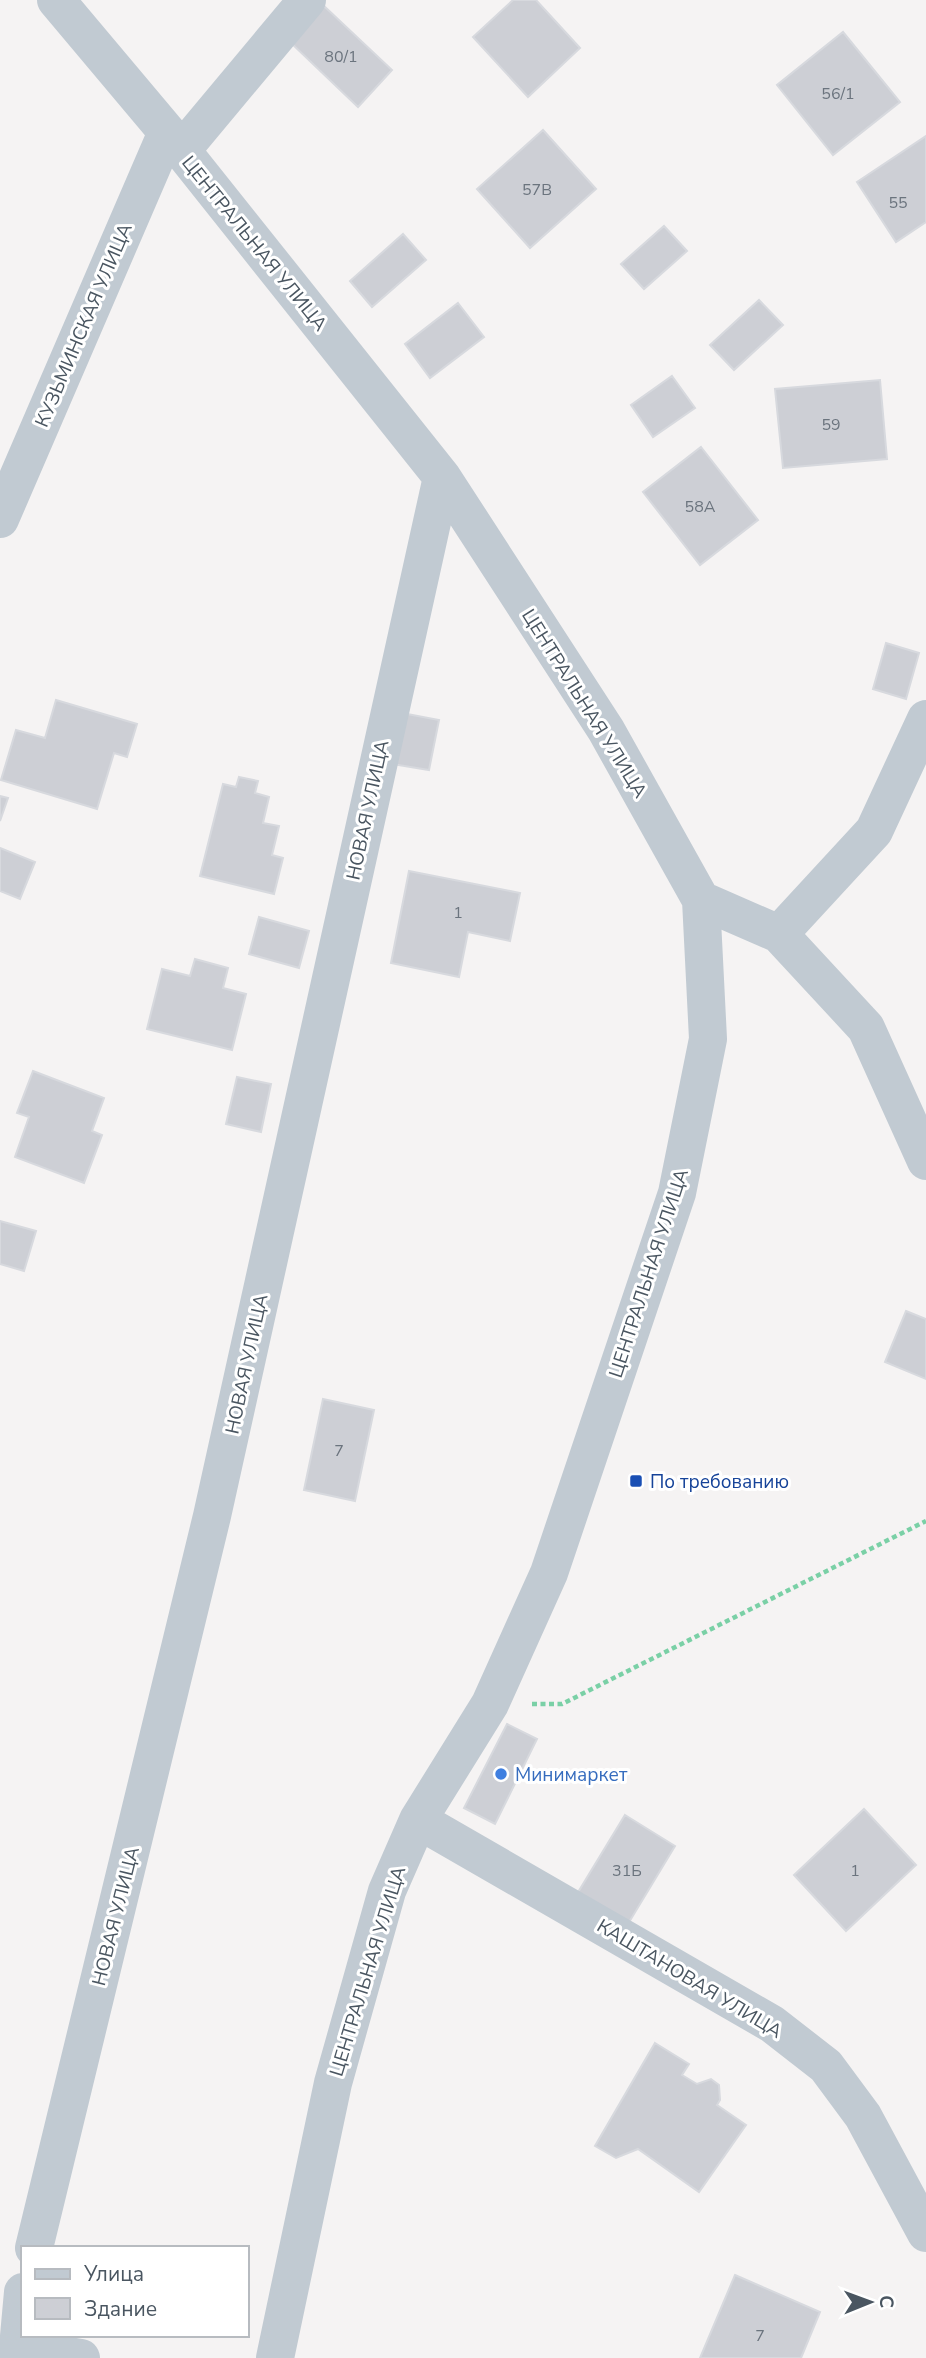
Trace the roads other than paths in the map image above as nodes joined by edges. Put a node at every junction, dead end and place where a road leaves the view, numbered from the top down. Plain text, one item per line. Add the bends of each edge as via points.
1 (56, 0) edge
2 (307, 0) edge
3 (174, 141) junction
4 (442, 477) junction
5 (0, 519) edge
6 (926, 719) edge
7 (701, 900) junction
8 (779, 934) junction
9 (926, 1161) edge
10 (418, 1820) junction
11 (926, 2233) edge
12 (34, 2246) edge
13 (14, 2296) edge
14 (18, 2353) edge
15 (80, 2358) edge
16 (275, 2358) edge

1 - 3 street, ЦЕНТРАЛЬНАЯ УЛИЦА
2 - 3 street, КУЗЬМИНСКАЯ УЛИЦА
3 - 4 street, ЦЕНТРАЛЬНАЯ УЛИЦА
3 - 5 street, КУЗЬМИНСКАЯ УЛИЦА
4 - 7 street, ЦЕНТРАЛЬНАЯ УЛИЦА via 606,730
4 - 12 street, НОВАЯ УЛИЦА via 212,1516
6 - 8 street via 874,831
7 - 8 street
7 - 10 street, ЦЕНТРАЛЬНАЯ УЛИЦА via 708,1039 677,1193 549,1573 490,1704
8 - 9 street via 866,1028
10 - 11 street, КАШТАНОВАЯ УЛИЦА via 772,2024 826,2066 863,2116
10 - 16 street, ЦЕНТРАЛЬНАЯ УЛИЦА via 387,1891 333,2083
13 - 14 street
14 - 15 street

